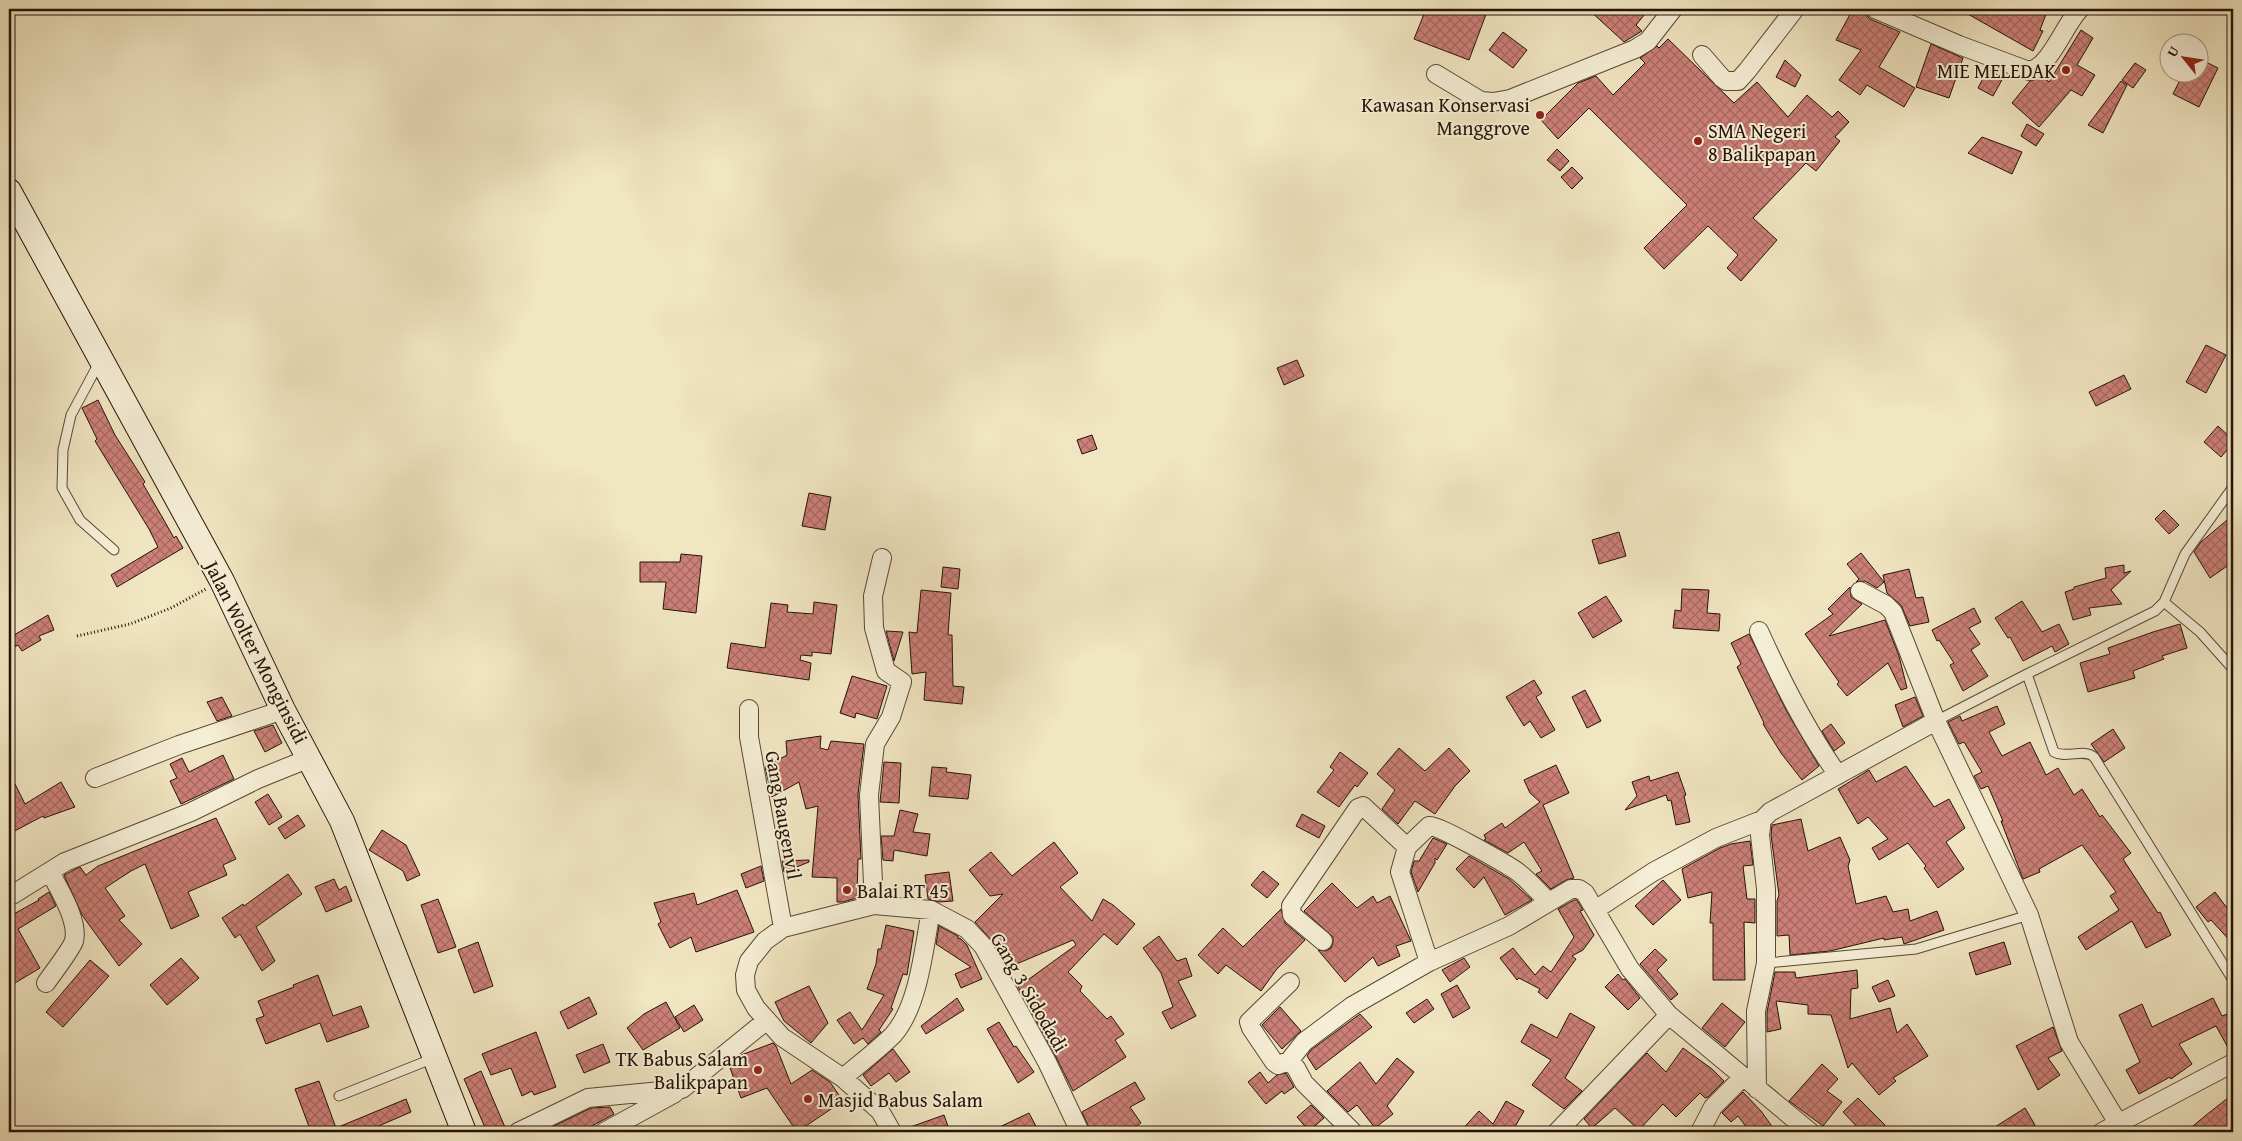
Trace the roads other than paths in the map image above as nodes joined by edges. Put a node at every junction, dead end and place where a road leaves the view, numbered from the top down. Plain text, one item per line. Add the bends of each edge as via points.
1 (1674, 9) edge
2 (1795, 9) edge
3 (1875, 9) edge
4 (2080, 9) edge
5 (1702, 55) dead end
6 (1436, 74) dead end
7 (9, 191) edge
8 (101, 359) junction
9 (2233, 487) edge
10 (114, 550) dead end
11 (882, 558) dead end
12 (1860, 591) dead end
13 (2164, 602) junction
14 (1759, 631) dead end
15 (2233, 669) edge
16 (2027, 674) junction
17 (749, 709) dead end
18 (283, 710) junction
19 (1936, 721) junction
20 (310, 758) junction
21 (1838, 775) junction
22 (95, 778) dead end
23 (1762, 820) junction
24 (1407, 847) junction
25 (50, 872) junction
26 (12, 895) dead end
27 (1549, 902) junction
28 (874, 905) junction
29 (930, 910) junction
30 (1595, 910) junction
31 (2029, 915) junction
32 (783, 928) junction
33 (1323, 941) dead end
34 (1429, 962) junction
35 (1766, 963) junction
36 (2233, 980) edge
37 (1290, 982) dead end
38 (46, 983) dead end
39 (1669, 1015) junction
40 (767, 1020) junction
41 (435, 1058) junction
42 (1289, 1061) junction
43 (2233, 1063) edge
44 (1744, 1077) junction
45 (843, 1078) junction
46 (1757, 1088) junction
47 (682, 1090) junction
48 (339, 1096) dead end
49 (2118, 1122) junction
50 (464, 1132) edge
51 (518, 1132) edge
52 (604, 1132) edge
53 (892, 1132) edge
54 (1080, 1132) edge
55 (1352, 1132) edge
56 (1557, 1132) edge
57 (1700, 1132) edge
58 (1810, 1132) edge
59 (2102, 1132) edge

1 - 6 street via 1648,41 1635,49 1510,99 1481,101
2 - 5 street via 1738,80 1726,81
3 - 4 street via 1959,45 2029,70 2037,68 2045,60
7 - 8 main road, Jalan Wolter Monginsidi
8 - 10 lane via 71,415 64,450 62,488 80,520
8 - 18 main road, Jalan Wolter Monginsidi via 222,581
9 - 13 lane via 2185,554
11 - 28 street via 873,596 874,628 886,671 902,682 891,717 875,744 869,795
12 - 19 street via 1893,612
13 - 15 lane via 2200,632
13 - 16 lane via 2155,611
14 - 21 street via 1814,741
16 - 19 lane
16 - 36 lane via 2054,752 2094,757
17 - 32 street, Gang Baugenvil via 749,736
18 - 20 main road, Jalan Wolter Monginsidi
18 - 22 street
19 - 21 street
19 - 31 street
20 - 25 street via 191,812 65,862
20 - 41 main road, Jalan Wolter Monginsidi via 342,821
21 - 23 street via 1770,812
23 - 30 street via 1716,838 1652,872
23 - 35 street
24 - 27 street via 1425,828 1433,825 1516,871
24 - 33 street via 1364,806 1358,808 1291,906 1292,915
24 - 34 street via 1400,872
25 - 26 street
25 - 38 street via 65,902 74,930 74,942
27 - 30 street via 1571,889 1579,889
27 - 34 street via 1510,926
28 - 29 street, Gang 3 Sidodadi
28 - 32 street, Gang 3 Sidodadi
29 - 45 street via 919,974 908,1010 894,1034
29 - 54 street, Gang 3 Sidodadi via 967,929 983,946 1047,1062
30 - 39 street via 1630,969
31 - 35 lane via 1916,949
31 - 49 street via 2069,1042
32 - 40 street, Gang 3 Sidodadi via 765,942 749,962 745,975 746,990
34 - 42 street via 1352,1006 1304,1042
35 - 46 street via 1756,1011
37 - 42 street via 1249,1022 1274,1062 1278,1065
39 - 44 street
39 - 56 street
40 - 45 street via 782,1037
40 - 47 street
41 - 48 lane
41 - 50 main road, Jalan Wolter Monginsidi
42 - 55 street via 1304,1083
43 - 49 street
44 - 46 street
44 - 57 street via 1713,1107
45 - 53 street via 880,1111
46 - 58 street
47 - 51 street via 588,1098
47 - 52 street
49 - 59 street

